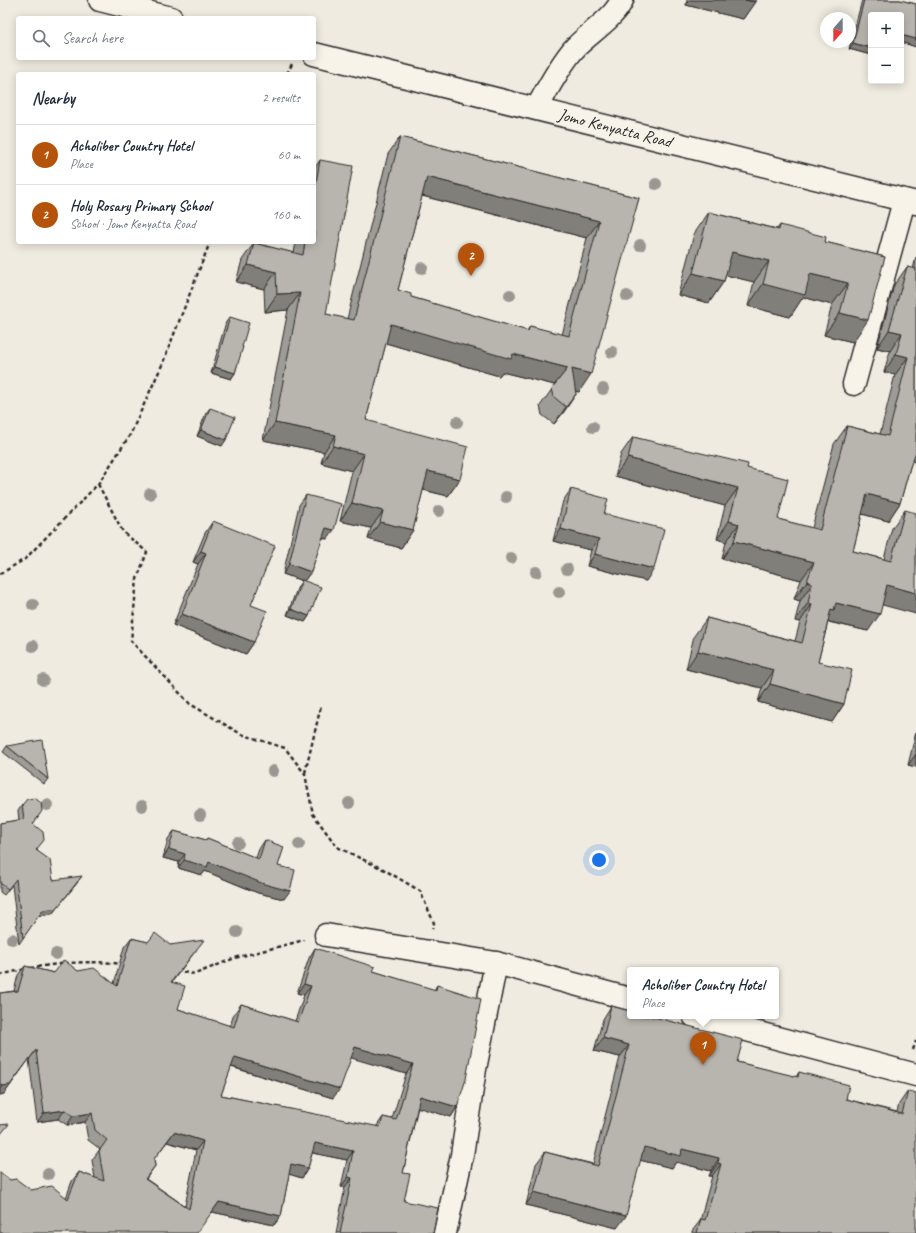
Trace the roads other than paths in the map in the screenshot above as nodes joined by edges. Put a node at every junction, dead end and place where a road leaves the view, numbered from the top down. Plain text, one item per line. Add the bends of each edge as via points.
1 (100, 0) edge
2 (622, 0) edge
3 (163, 16) edge
4 (316, 54) edge
5 (537, 108) junction
6 (910, 202) edge
7 (854, 384) dead end
8 (326, 935) road end
9 (496, 963) junction
10 (627, 998) edge
11 (705, 1019) edge
12 (916, 1075) edge
13 (445, 1233) edge

1 - 3 street
2 - 5 street via 600,27 562,64
4 - 5 street, Jomo Kenyatta Road
5 - 6 street, Jomo Kenyatta Road
6 - 7 street
8 - 9 street
9 - 10 street
9 - 13 street via 475,1069 462,1155
11 - 12 street

